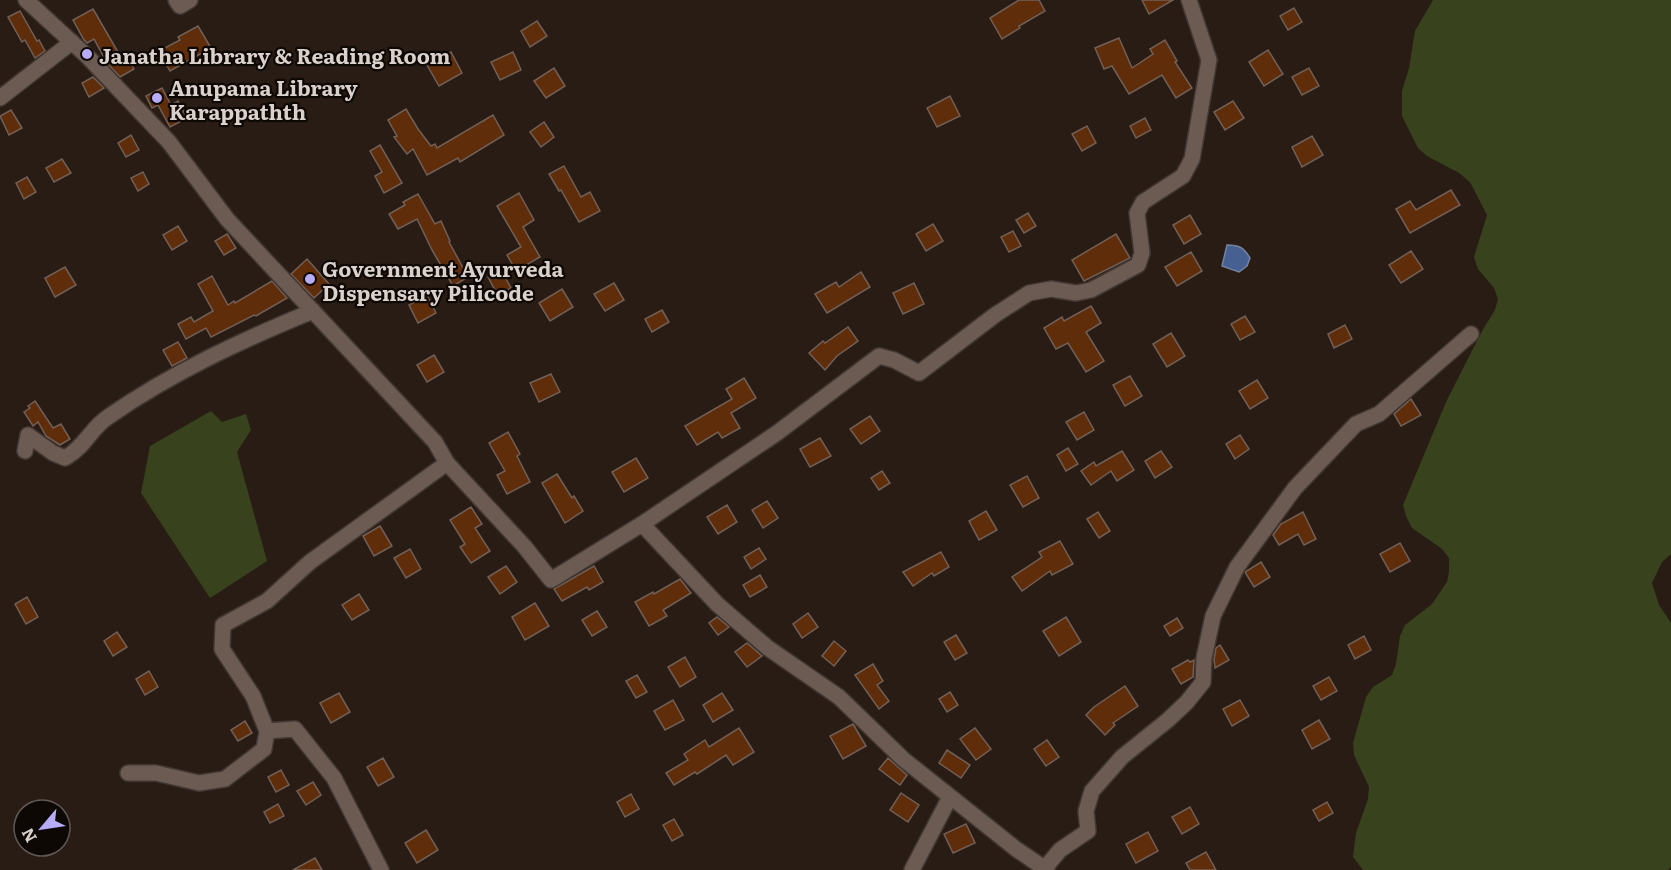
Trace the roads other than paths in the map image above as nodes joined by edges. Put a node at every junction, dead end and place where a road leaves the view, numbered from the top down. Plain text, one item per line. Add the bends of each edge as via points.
1 (26, 0) edge
2 (176, 0) edge
3 (190, 0) edge
4 (1189, 0) edge
5 (72, 42) junction
6 (0, 98) edge
7 (313, 311) junction
8 (1471, 334) dead end
9 (25, 451) dead end
10 (447, 463) junction
11 (642, 524) junction
12 (267, 731) junction
13 (128, 773) dead end
14 (950, 797) junction
15 (1046, 869) edge
16 (381, 870) edge
17 (912, 870) edge

1 - 5 street
2 - 3 street via 180,6
4 - 11 street via 1209,60 1192,159 1183,176 1143,202 1137,213 1142,253 1138,265 1091,290 1029,293 918,373 879,356 777,433
5 - 6 street
5 - 7 street via 169,142 227,219
7 - 9 street via 242,340 169,379 105,418 76,452 65,458 28,435
7 - 10 street via 435,442
8 - 15 street via 1379,414 1356,424 1295,488 1237,567 1213,616 1203,682 1168,720 1108,770 1092,791 1086,811 1088,831 1060,850
10 - 11 street via 551,580
10 - 12 street via 310,562 267,601 223,625 222,649 253,696
11 - 14 street via 717,604 768,648 839,698
12 - 13 street via 264,749 225,779 199,783 156,773
12 - 16 street via 295,729 333,778
14 - 15 street
14 - 17 street

